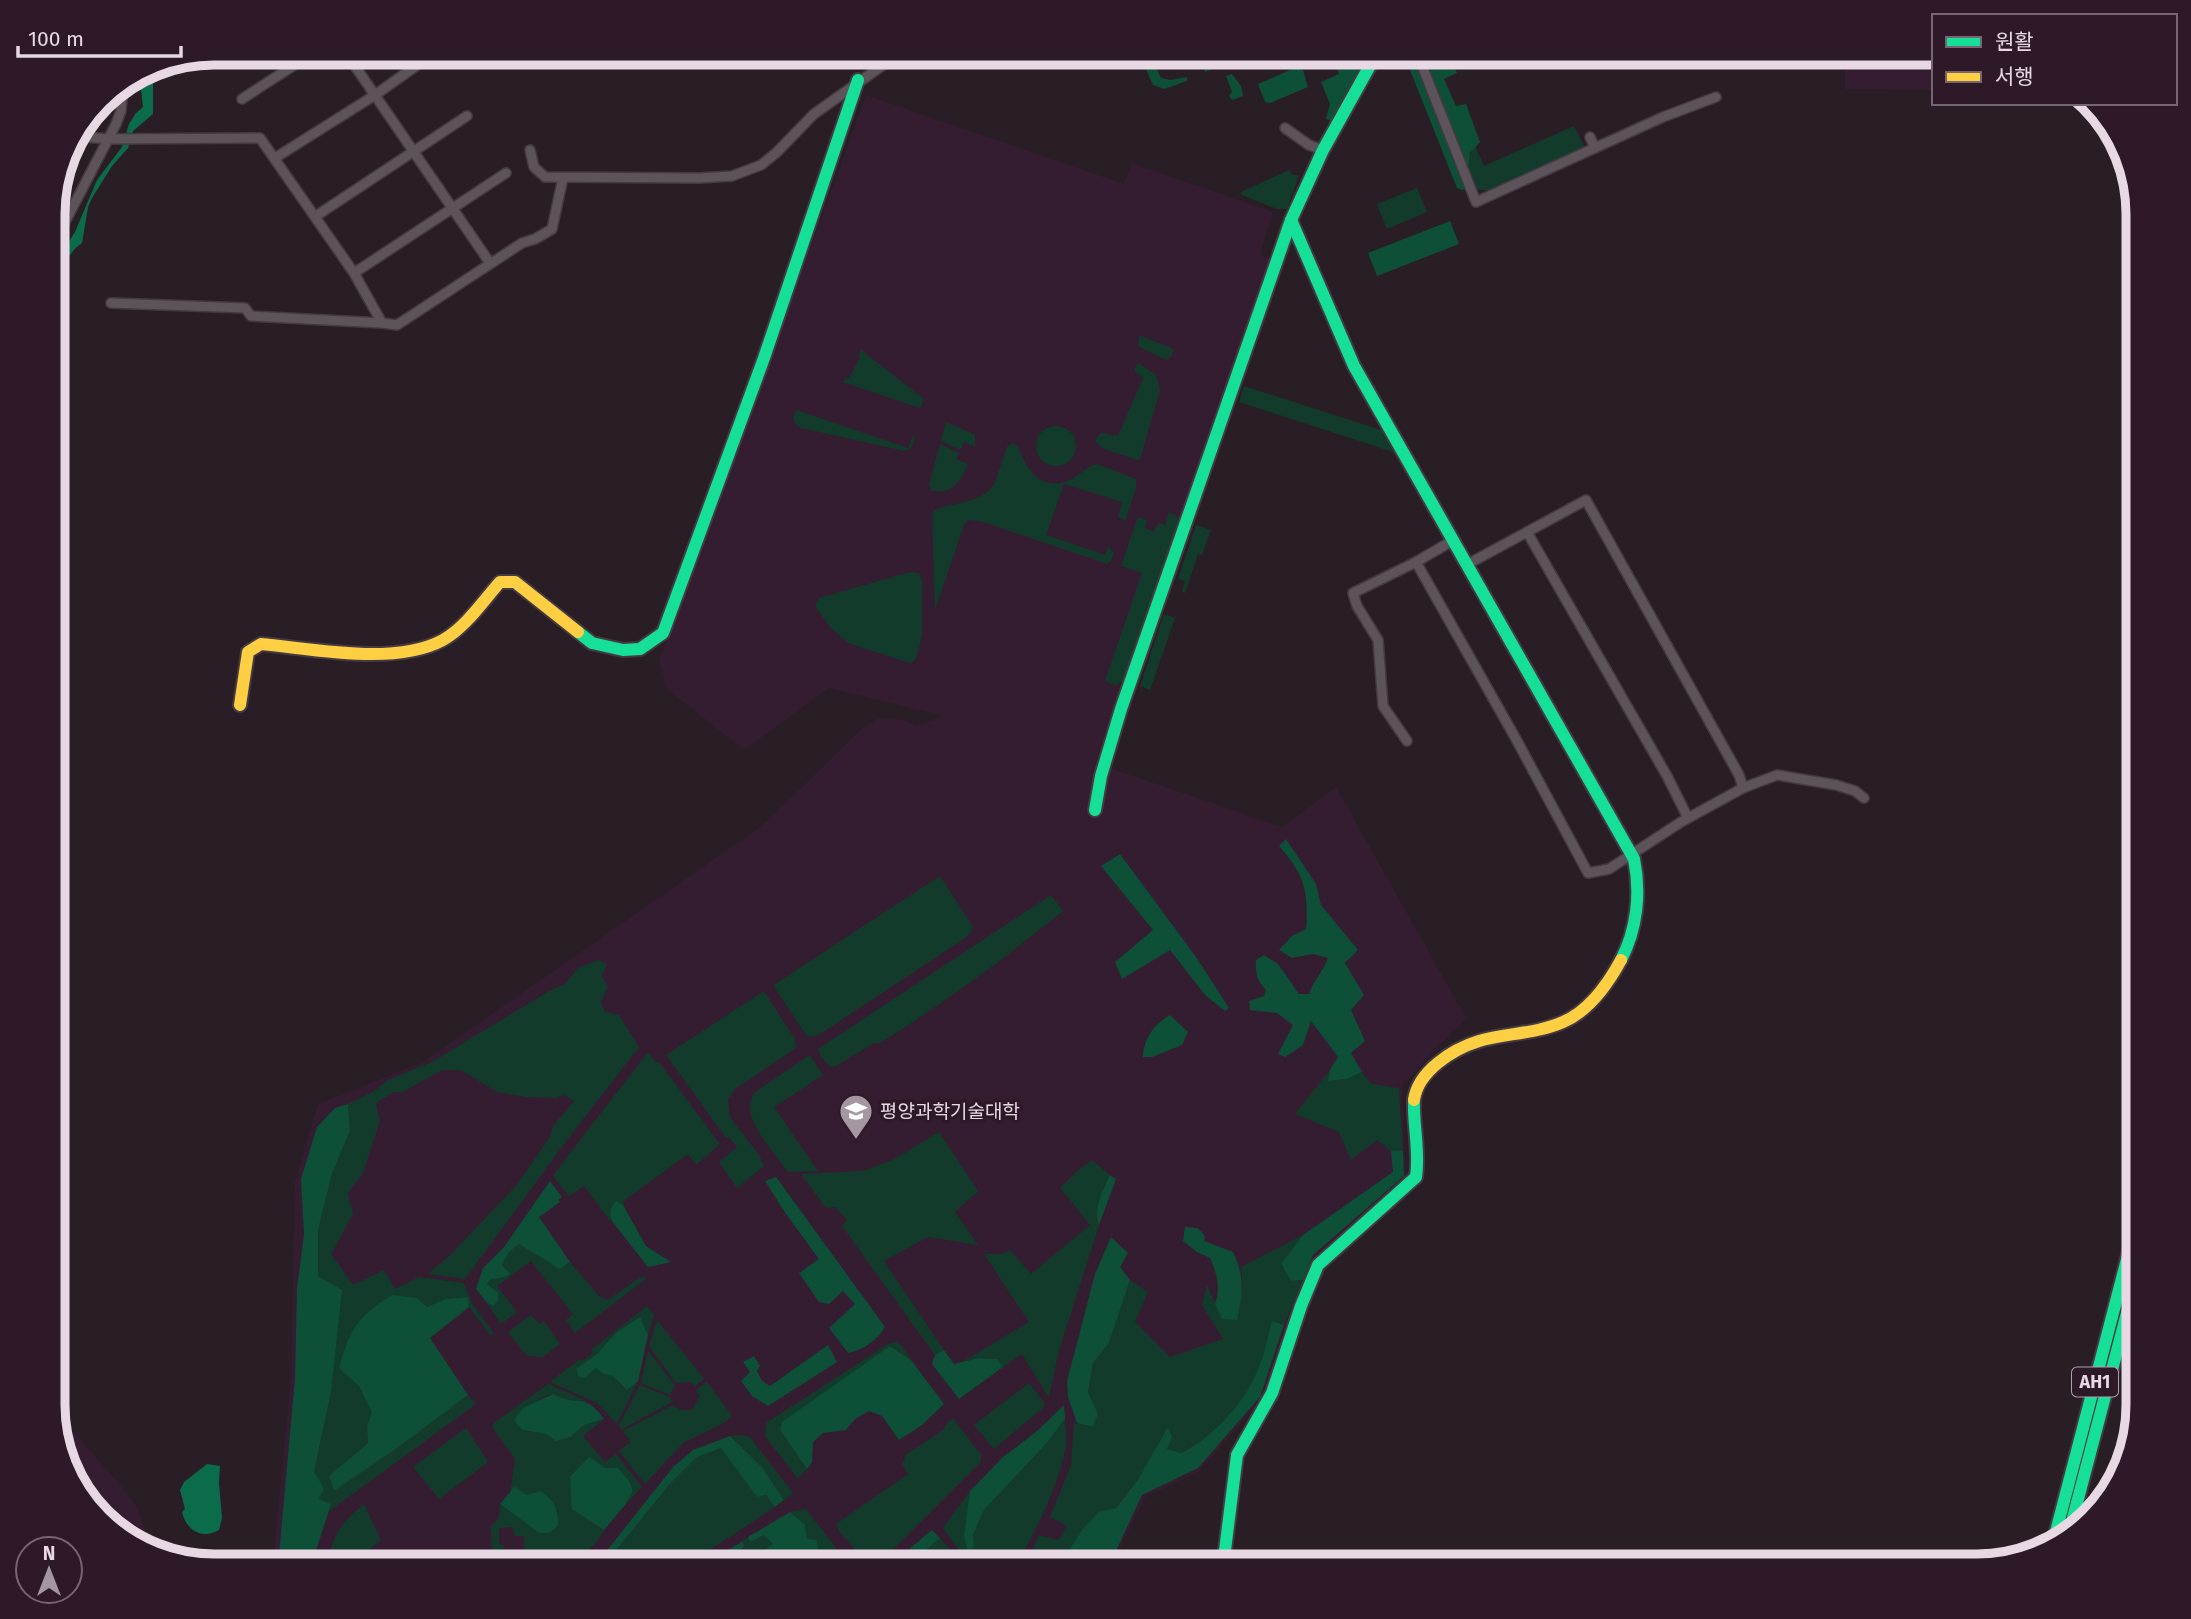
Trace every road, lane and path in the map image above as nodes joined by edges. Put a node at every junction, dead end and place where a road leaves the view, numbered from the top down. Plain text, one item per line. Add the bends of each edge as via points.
1 (293, 65) edge
2 (355, 65) edge
3 (417, 65) edge
4 (880, 65) edge
5 (1370, 65) edge
6 (1422, 65) edge
7 (858, 80) junction
8 (375, 95) junction
9 (123, 96) edge
10 (1716, 97) dead end
11 (242, 99) dead end
12 (467, 116) dead end
13 (1284, 128) dead end
14 (86, 137) edge
15 (1590, 137) dead end
16 (109, 139) junction
17 (1595, 148) junction
18 (414, 150) junction
19 (530, 150) dead end
20 (1322, 150) junction
21 (275, 158) junction
22 (506, 173) dead end
23 (563, 178) junction
24 (451, 208) junction
25 (316, 216) junction
26 (1291, 220) junction
27 (65, 222) edge
28 (490, 263) junction
29 (354, 273) junction
30 (111, 303) dead end
31 (382, 323) junction
32 (1527, 532) junction
33 (1452, 541) junction
34 (1416, 562) junction
35 (1468, 564) junction
36 (240, 705) dead end
37 (1407, 741) dead end
38 (1743, 788) junction
39 (1864, 798) dead end
40 (1095, 810) dead end
41 (1688, 818) junction
42 (1631, 855) junction
43 (2126, 1263) edge
44 (2126, 1317) edge
45 (2073, 1519) edge
46 (2056, 1531) edge
47 (1225, 1554) edge

1 - 11 street
2 - 8 street
3 - 8 street
4 - 7 street
5 - 20 main road
6 - 17 street via 1476,202
7 - 23 street via 761,165 732,176
7 - 36 main road via 756,386 663,633 640,649 592,643 515,582 500,582 446,639 431,647 382,653 261,645 248,652
8 - 18 street
8 - 21 street
9 - 16 street
10 - 17 street
12 - 18 street
13 - 20 street
14 - 16 street
15 - 17 street
16 - 21 street via 260,138
16 - 27 street
18 - 24 street
18 - 25 street
19 - 23 street via 534,167 545,177
20 - 26 main road
21 - 25 street
22 - 24 street
23 - 28 street via 552,229
24 - 28 street
24 - 29 street
25 - 29 street
26 - 33 main road via 1354,366
26 - 40 main road via 1121,709
28 - 31 street via 397,325
29 - 31 street
30 - 31 street via 245,308 251,316
32 - 35 street
32 - 38 street via 1587,500
32 - 41 street
33 - 34 street
33 - 35 main road
34 - 37 street via 1353,593 1378,640 1383,706
34 - 42 street via 1588,873 1609,869
35 - 42 main road
38 - 39 street via 1777,775 1836,785
38 - 41 street
41 - 42 street
42 - 47 main road via 1639,884 1636,912 1626,950 1610,981 1583,1010 1564,1022 1479,1041 1449,1055 1418,1086 1413,1117 1419,1157 1416,1177 1318,1265 1272,1393 1237,1455
43 - 46 main road, AH1
44 - 45 main road, AH1

